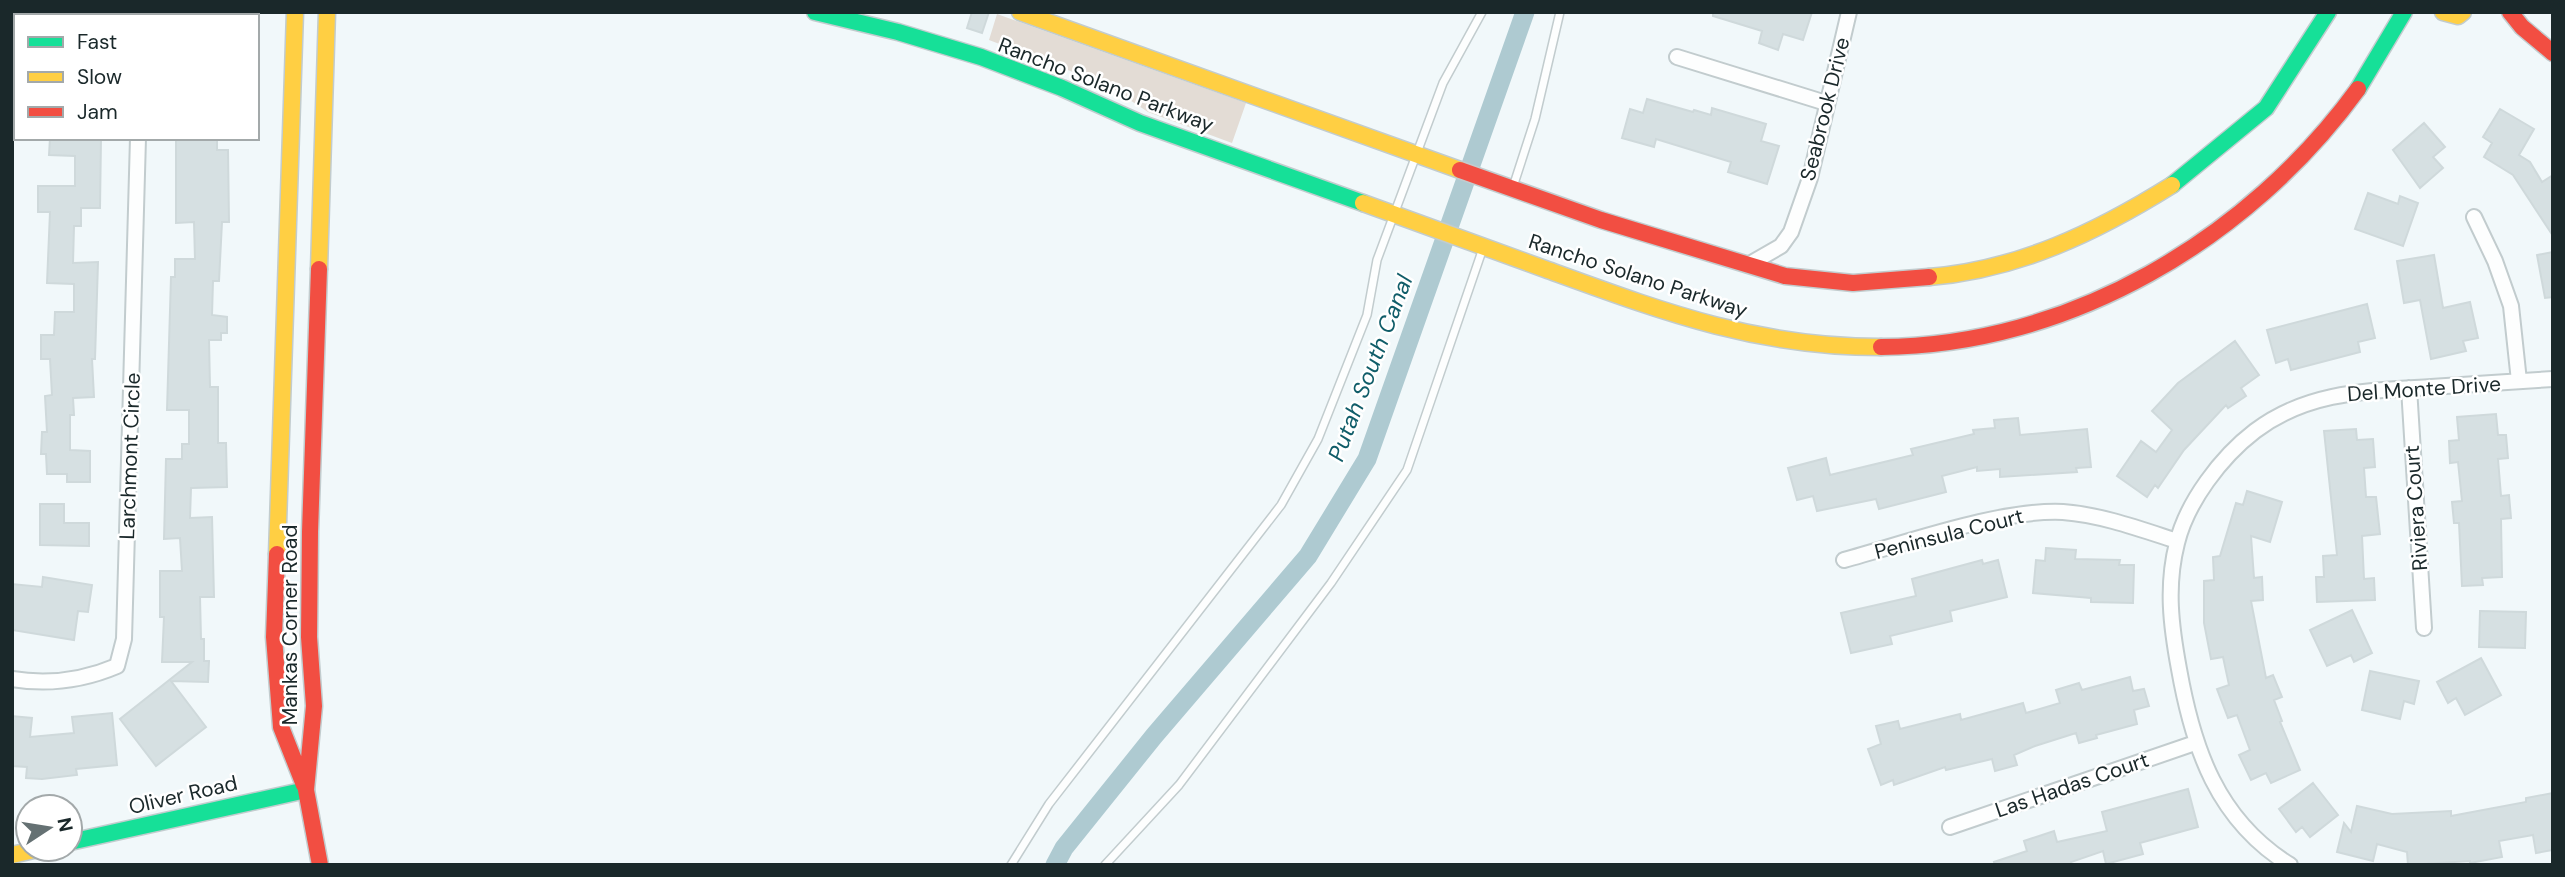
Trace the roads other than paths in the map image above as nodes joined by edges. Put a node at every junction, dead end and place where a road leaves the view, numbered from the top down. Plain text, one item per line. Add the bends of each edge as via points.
1 (295, 12) edge
2 (327, 12) edge
3 (815, 12) edge
4 (1020, 12) edge
5 (1482, 12) edge
6 (1560, 12) edge
7 (1849, 12) edge
8 (2328, 12) edge
9 (2404, 12) edge
10 (2443, 12) edge
11 (2463, 12) edge
12 (2490, 12) edge
13 (2510, 12) edge
14 (875, 17) edge
15 (2522, 27) junction
16 (2553, 53) edge
17 (1677, 57) dead end
18 (1826, 103) junction
19 (138, 140) edge
20 (1416, 153) junction
21 (1513, 188) junction
22 (1401, 216) junction
23 (2474, 217) dead end
24 (1480, 245) junction
25 (1748, 265) junction
26 (2553, 379) edge
27 (2519, 381) junction
28 (2409, 388) junction
29 (2177, 541) junction
30 (1844, 560) dead end
31 (2424, 628) dead end
32 (12, 679) edge
33 (2195, 743) junction
34 (306, 790) junction
35 (1950, 827) dead end
36 (84, 839) edge
37 (320, 865) edge
38 (1011, 865) edge
39 (1105, 865) edge
40 (2290, 865) edge

1 - 34 street, Mankas Corner Road via 274,626 281,727
2 - 34 street, Mankas Corner Road via 310,532 314,706
3 - 14 street, Rancho Solano Parkway
4 - 20 street, Rancho Solano Parkway
5 - 20 lane via 1443,83
6 - 21 lane
7 - 18 street, Seabrook Drive
8 - 25 street, Rancho Solano Parkway via 2266,108 2188,174 2076,239 2015,261 1905,281 1853,283 1785,276
9 - 24 street, Rancho Solano Parkway via 2362,85 2293,164 2210,236 2109,295 1992,333 1891,346 1778,341 1679,316
10 - 11 street via 2458,16
12 - 15 street
13 - 15 street
14 - 22 street, Rancho Solano Parkway via 1096,101 1140,123
15 - 16 street
17 - 18 street
18 - 25 street, Seabrook Drive via 1810,178 1791,232 1781,246
19 - 32 street, Larchmont Circle via 124,639 117,666 93,677
20 - 21 street, Rancho Solano Parkway
20 - 22 lane
21 - 25 street, Rancho Solano Parkway
22 - 24 street, Rancho Solano Parkway
22 - 38 lane via 1377,260 1367,315 1318,439 1280,505 1049,804
23 - 27 street via 2511,306
24 - 39 lane via 1407,470 1331,583 1186,775
26 - 27 street, Del Monte Drive
27 - 28 street, Del Monte Drive
28 - 29 street, Del Monte Drive via 2356,390 2303,404 2255,431 2220,466 2194,504
28 - 31 street, Riviera Court
29 - 30 street, Peninsula Court via 2101,518 2063,512 2027,514
29 - 33 street, Del Monte Drive via 2170,621
33 - 35 street, Las Hadas Court
33 - 40 street, Del Monte Drive via 2213,782 2244,827
34 - 36 street, Oliver Road
34 - 37 street

